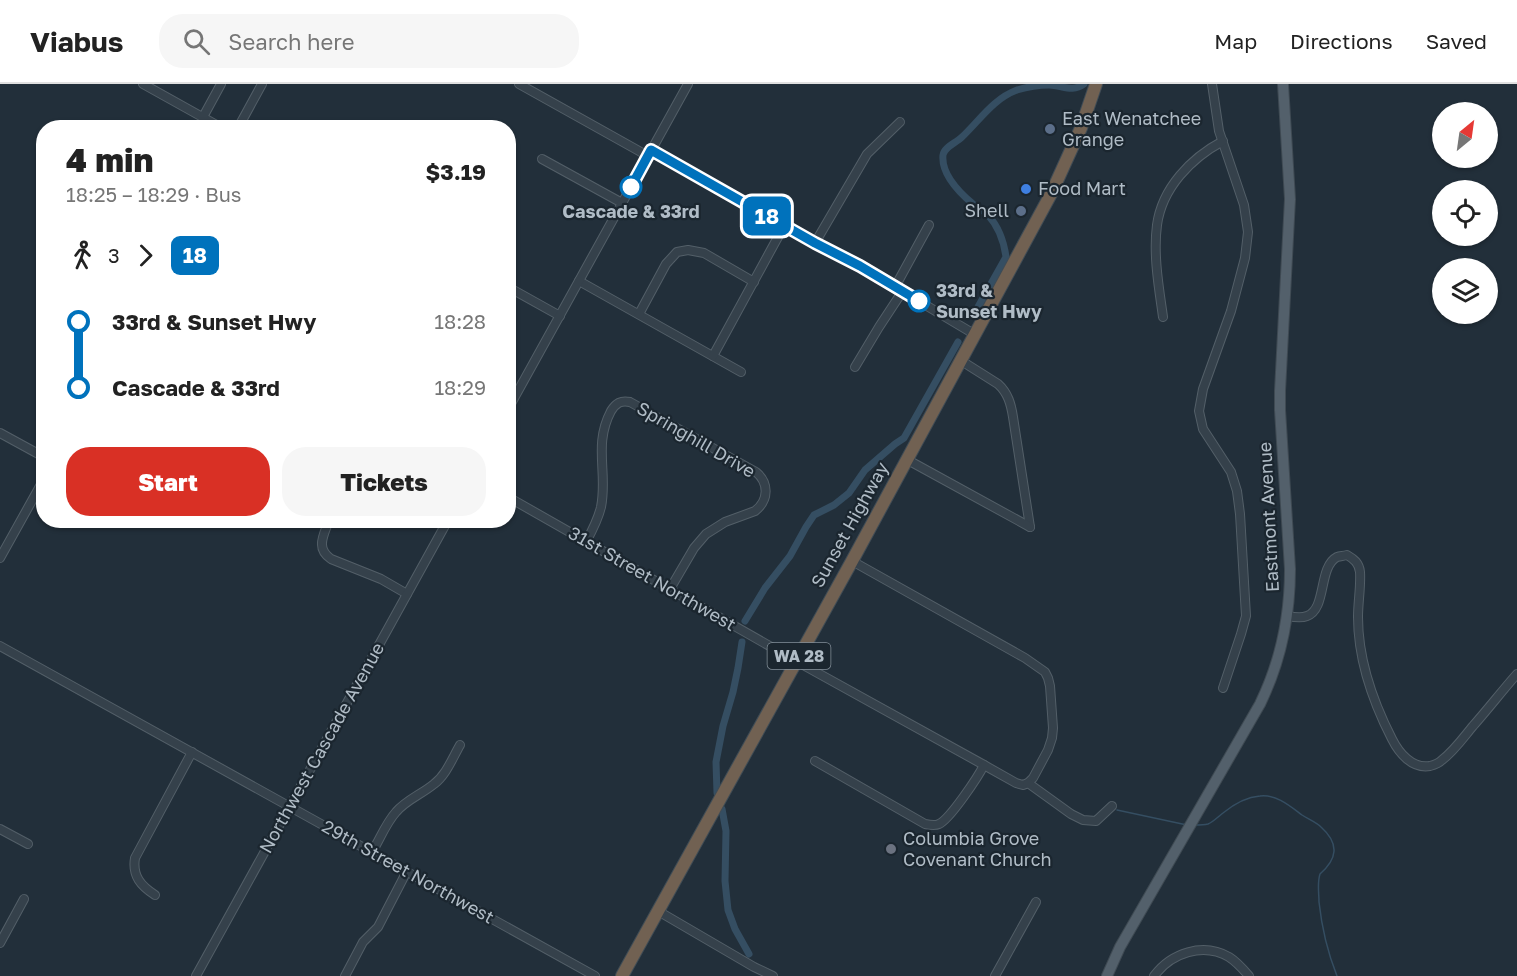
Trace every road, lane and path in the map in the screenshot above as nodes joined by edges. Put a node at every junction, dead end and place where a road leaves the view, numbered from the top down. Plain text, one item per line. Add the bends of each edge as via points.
1 (143, 84) edge
2 (221, 84) edge
3 (262, 84) edge
4 (519, 84) edge
5 (688, 84) edge
6 (1096, 84) edge
7 (1212, 84) edge
8 (1283, 84) edge
9 (203, 117) junction
10 (208, 120) edge
11 (242, 120) edge
12 (900, 122) dead end
13 (1223, 141) junction
14 (650, 153) junction
15 (542, 159) dead end
16 (622, 203) junction
17 (929, 225) dead end
18 (784, 226) junction
19 (815, 243) junction
20 (579, 281) junction
21 (754, 282) junction
22 (899, 289) junction
23 (516, 291) edge
24 (639, 314) junction
25 (560, 316) junction
26 (1163, 317) dead end
27 (974, 334) junction
28 (713, 357) junction
29 (960, 360) junction
30 (855, 367) dead end
31 (741, 372) dead end
32 (516, 395) edge
33 (0, 433) edge
34 (36, 453) edge
35 (906, 459) junction
36 (36, 493) edge
37 (516, 502) edge
38 (327, 528) edge
39 (444, 528) edge
40 (586, 542) junction
41 (0, 558) edge
42 (852, 561) junction
43 (670, 590) junction
44 (407, 594) junction
45 (1288, 616) junction
46 (0, 646) edge
47 (796, 662) junction
48 (1517, 674) edge
49 (1224, 688) dead end
50 (460, 745) dead end
51 (192, 752) junction
52 (815, 761) dead end
53 (984, 765) junction
54 (1028, 783) junction
55 (291, 806) junction
56 (1112, 806) dead end
57 (0, 829) edge
58 (28, 844) dead end
59 (372, 852) junction
60 (407, 871) junction
61 (155, 895) dead end
62 (24, 899) dead end
63 (1036, 902) dead end
64 (658, 911) junction
65 (0, 943) edge
66 (196, 976) edge
67 (345, 976) edge
68 (595, 976) edge
69 (622, 976) edge
70 (772, 976) edge
71 (995, 976) edge
72 (1107, 976) edge
73 (1154, 976) edge
74 (1249, 976) edge

1 - 9 street
2 - 9 street
3 - 11 street
4 - 14 street
5 - 14 street
6 - 27 highway, Sunset Highway / WA 28 via 1052,194
7 - 13 street
8 - 45 main road, Eastmont Avenue via 1290,199 1280,410 1290,569
9 - 10 street
12 - 19 street via 867,154
13 - 26 street via 1190,163 1163,203 1156,243
13 - 49 street via 1244,205 1248,232 1231,311 1199,411 1203,429 1231,472 1240,514 1246,616
14 - 16 street
14 - 18 street
15 - 16 street
16 - 20 street
17 - 22 street
18 - 19 street
18 - 21 street
19 - 22 street
20 - 24 street
20 - 25 street
21 - 24 street via 697,251 677,252 666,264
21 - 28 street
22 - 27 street
22 - 30 street
23 - 25 street
24 - 28 street
25 - 32 street
27 - 29 highway, Sunset Highway / WA 28
28 - 31 street
29 - 35 highway, Sunset Highway / WA 28
29 - 35 street via 1003,388 1009,400 1030,526
33 - 34 street
35 - 42 highway, Sunset Highway / WA 28
36 - 41 street
37 - 40 street, 31st Street Northwest
38 - 44 street via 321,546 325,555
39 - 44 street, Northwest Cascade Avenue
40 - 43 street, 31st Street Northwest
40 - 43 street, Springhill Drive via 601,507 603,429 616,404 630,402 756,472 765,487 765,498 759,508 715,527 698,542
42 - 47 highway, Sunset Highway / WA 28
42 - 54 street via 1045,672 1050,686 1052,738
43 - 47 street, 31st Street Northwest
44 - 55 street, Northwest Cascade Avenue
45 - 48 street via 1305,617 1314,612 1328,566 1336,558 1347,555 1356,560 1360,571 1358,619 1365,670 1393,741 1407,760 1417,765 1441,762
45 - 72 main road, Eastmont Avenue via 1281,652 1266,691
46 - 51 street, 29th Street Northwest
47 - 53 street, 31st Street Northwest
47 - 64 highway, Sunset Highway / WA 28
50 - 59 street via 439,780 396,811
51 - 55 street, 29th Street Northwest
51 - 61 street via 135,858 135,876
52 - 53 street via 931,826 947,818
53 - 54 street, 31st Street Northwest via 1016,783
54 - 56 street, 31st Street Northwest via 1083,820 1096,821
55 - 59 street, 29th Street Northwest
55 - 66 street, Northwest Cascade Avenue
57 - 58 street
59 - 60 street, 29th Street Northwest
60 - 67 street via 378,927 363,942
60 - 68 street, 29th Street Northwest
62 - 65 street
63 - 71 street
64 - 69 highway, Sunset Highway / WA 28
64 - 70 street
73 - 74 street via 1176,956 1199,950 1222,953

